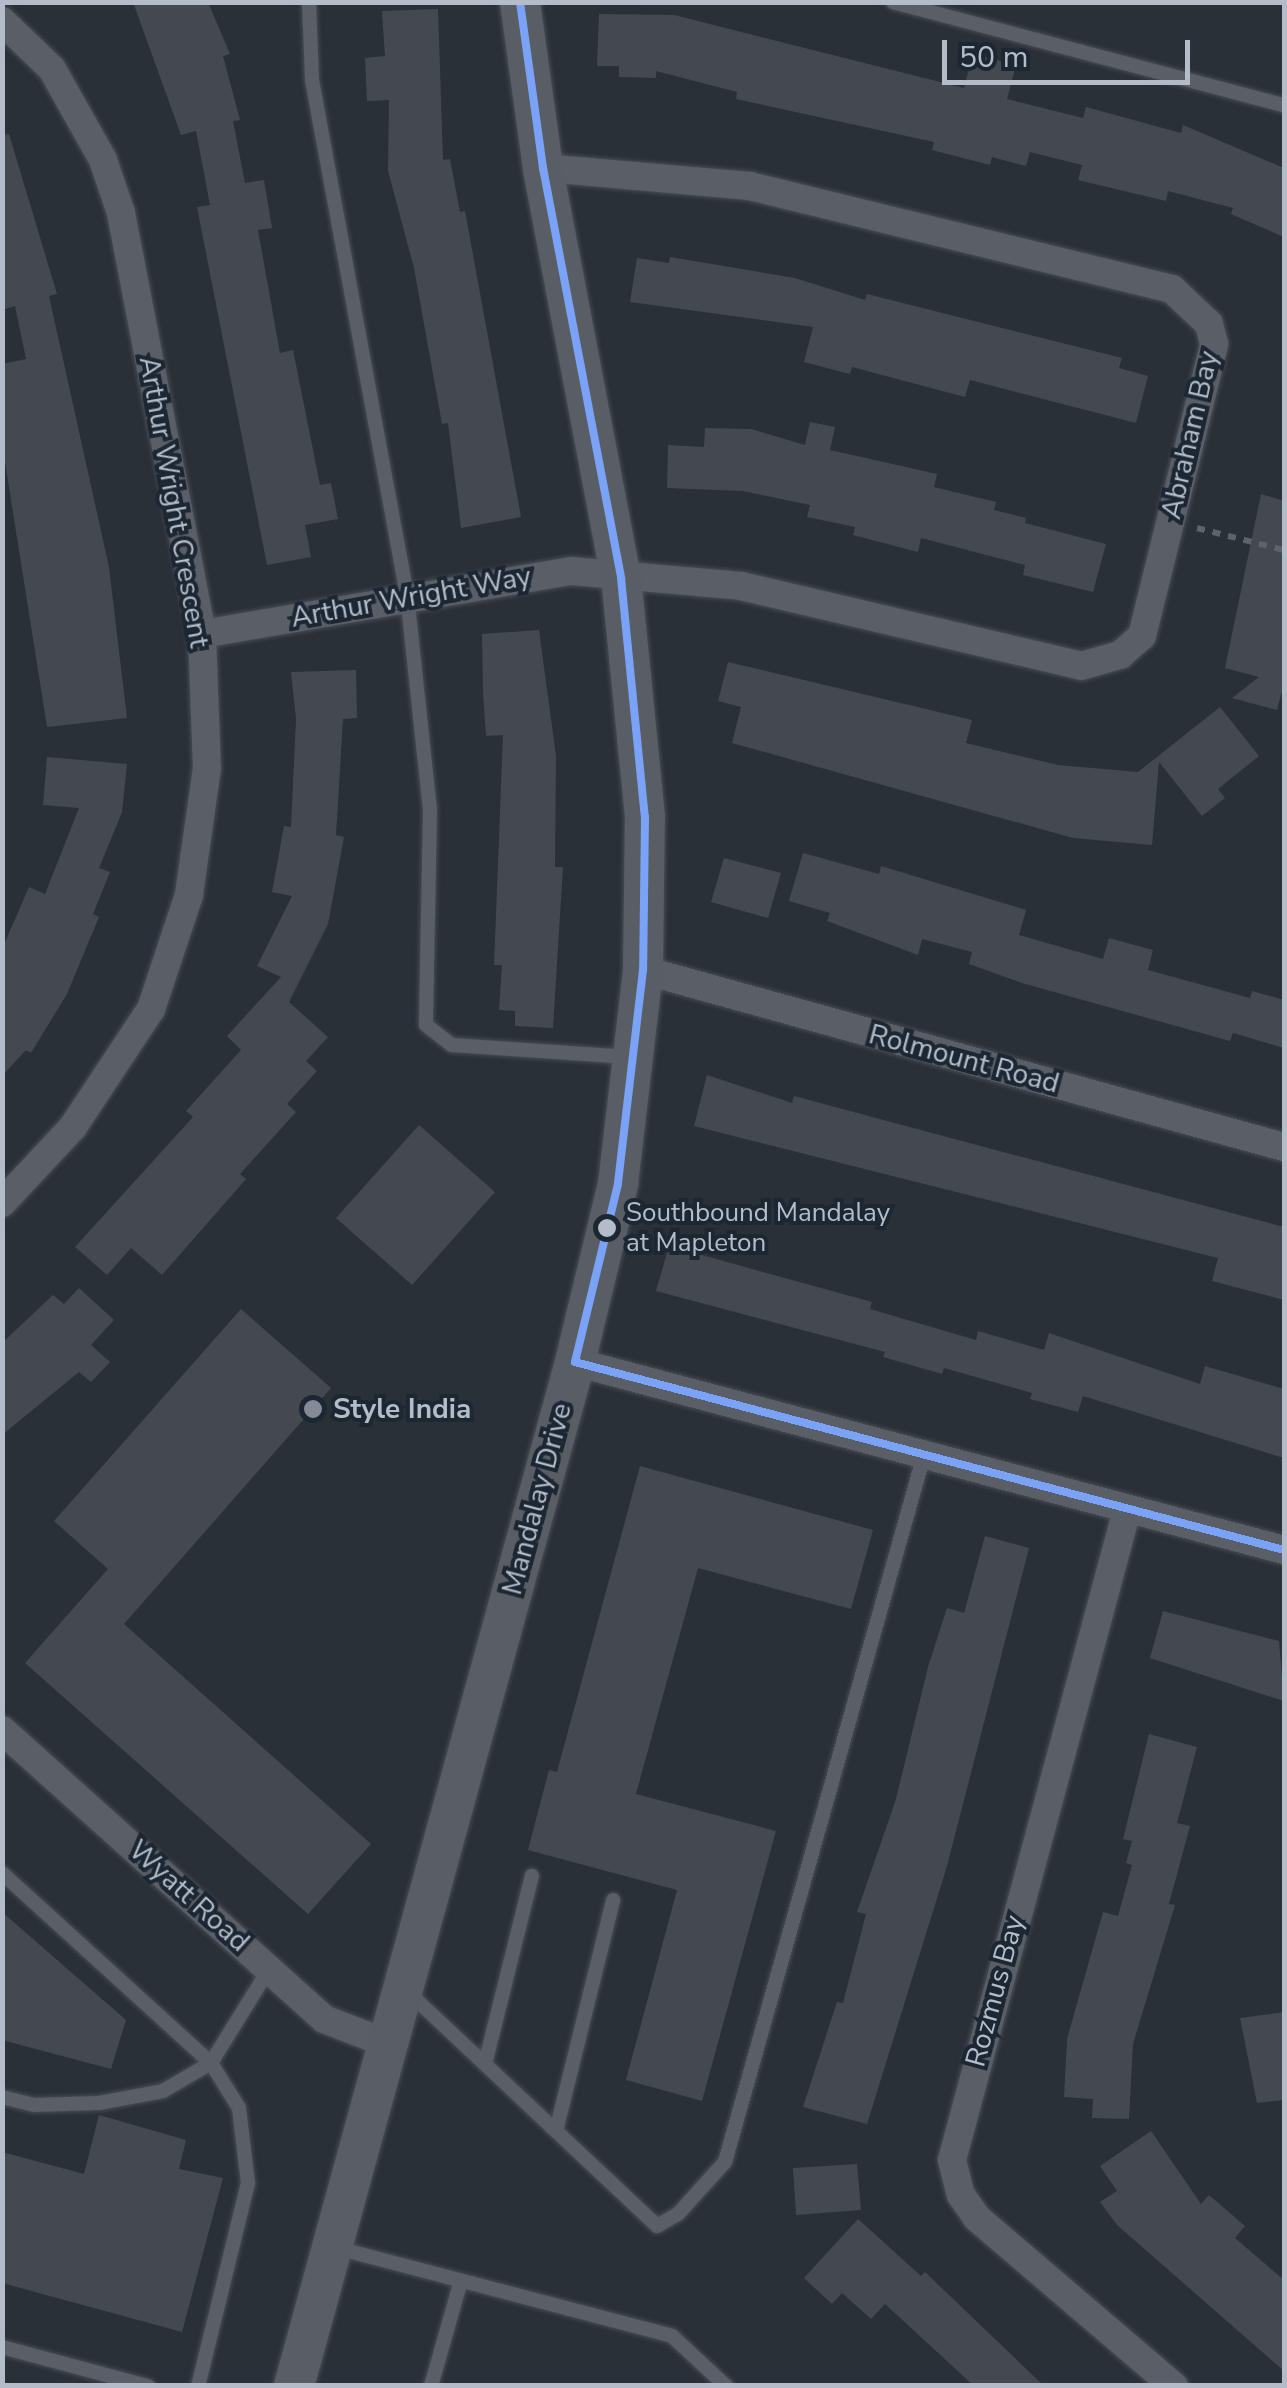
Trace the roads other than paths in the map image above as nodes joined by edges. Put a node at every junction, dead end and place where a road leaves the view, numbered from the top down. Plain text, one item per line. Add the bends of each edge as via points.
1 (309, 2) edge
2 (520, 2) edge
3 (893, 2) edge
4 (2, 21) edge
5 (1284, 105) edge
6 (543, 168) junction
7 (621, 578) junction
8 (407, 595) junction
9 (202, 634) junction
10 (643, 970) junction
11 (634, 1058) junction
12 (1284, 1147) edge
13 (2, 1203) edge
14 (575, 1362) junction
15 (924, 1456) junction
16 (1127, 1510) junction
17 (1284, 1550) edge
18 (2, 1730) edge
19 (2, 1874) edge
20 (532, 1876) dead end
21 (613, 1900) dead end
22 (269, 1968) junction
23 (403, 1987) junction
24 (386, 2043) junction
25 (211, 2062) junction
26 (485, 2064) junction
27 (2, 2097) edge
28 (556, 2131) junction
29 (331, 2246) junction
30 (461, 2280) junction
31 (2, 2347) edge
32 (148, 2386) edge
33 (198, 2386) edge
34 (294, 2386) edge
35 (431, 2386) edge
36 (726, 2386) edge
37 (1174, 2386) edge

1 - 8 lane via 312,80
2 - 6 street, Mandalay Drive
3 - 5 lane
4 - 9 street, Arthur Wright Crescent via 52,69 104,160 121,213
6 - 7 street, Mandalay Drive
6 - 7 street, Abraham Bay via 750,186 1172,288 1209,324 1214,344 1142,636 1102,664 1080,666 742,586
7 - 8 street, Arthur Wright Way via 571,571
7 - 10 street, Mandalay Drive via 644,817
8 - 9 street, Arthur Wright Way
8 - 11 lane via 430,811 426,1024 452,1045
9 - 13 street, Arthur Wright Crescent via 202,832 152,1008 73,1127
10 - 11 street, Mandalay Drive
10 - 12 street, Rolmount Road
11 - 14 street, Mandalay Drive via 618,1184
14 - 15 street
14 - 23 street, Mandalay Drive
15 - 16 street
15 - 28 lane via 725,2162 678,2214 657,2226
16 - 17 street
16 - 37 street, Rozmus Bay via 952,2160 960,2195 978,2218
18 - 22 street, Wyatt Road
19 - 25 lane
20 - 26 lane
21 - 28 lane
22 - 24 street, Wyatt Road via 324,2019
22 - 25 lane
23 - 24 street, Mandalay Drive
23 - 26 lane
24 - 29 street, Mandalay Drive
25 - 27 lane via 163,2092 99,2103 34,2105
25 - 33 lane via 239,2108 248,2182
26 - 28 lane
29 - 30 lane
29 - 34 street, Mandalay Drive
30 - 35 lane
30 - 36 lane via 672,2336
31 - 32 lane

